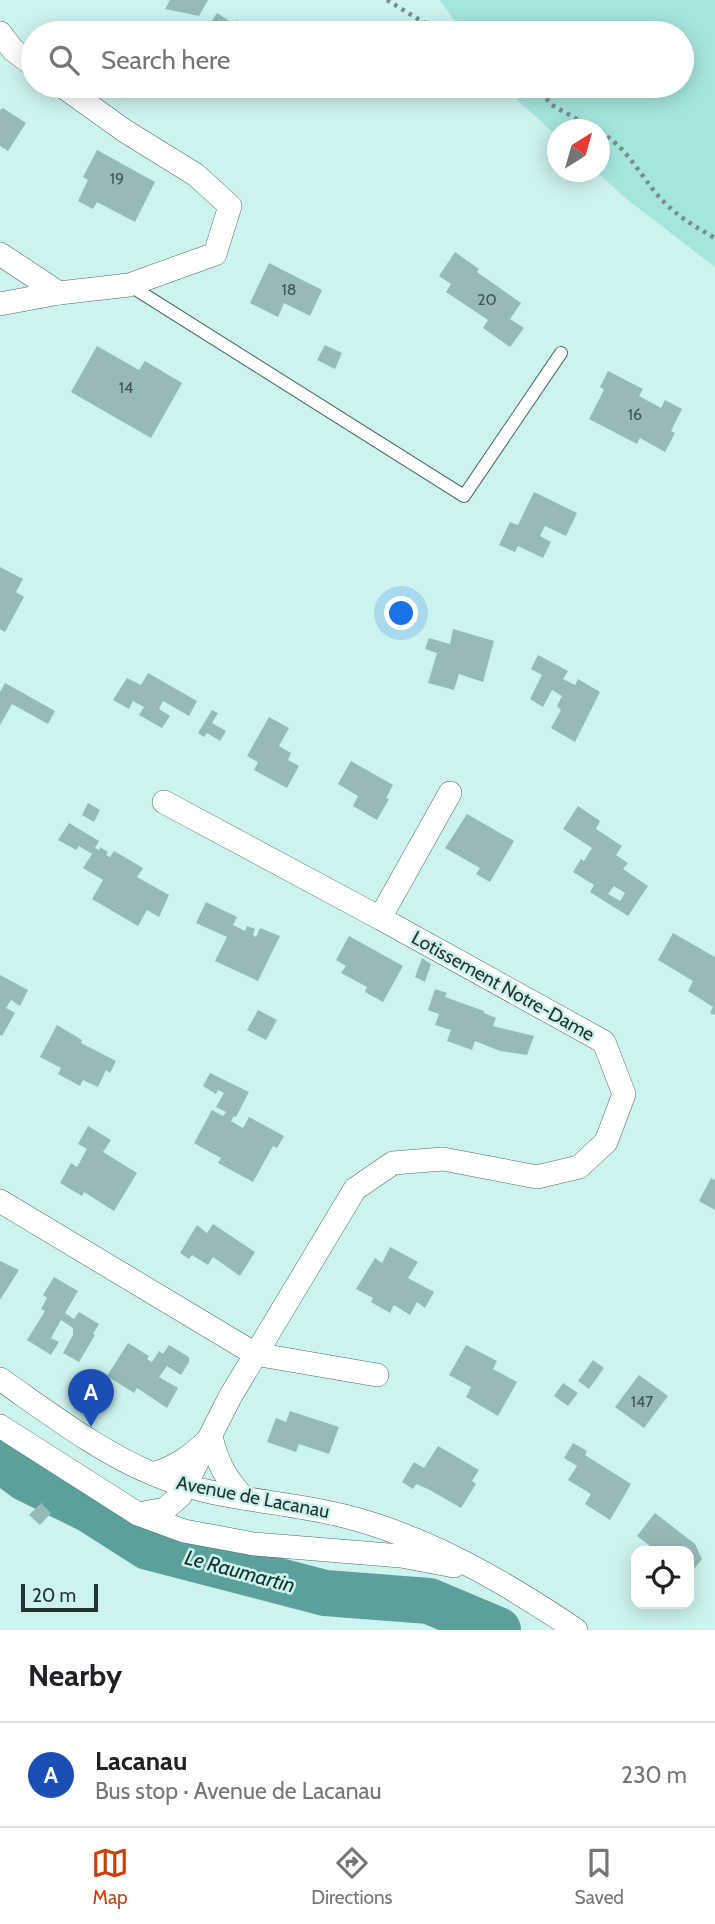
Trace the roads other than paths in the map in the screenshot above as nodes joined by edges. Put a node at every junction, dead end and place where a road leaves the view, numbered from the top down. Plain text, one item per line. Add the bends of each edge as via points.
1 (0, 33) edge
2 (21, 56) edge
3 (79, 98) edge
4 (0, 254) edge
5 (129, 285) junction
6 (59, 293) junction
7 (0, 304) edge
8 (561, 353) dead end
9 (450, 793) dead end
10 (164, 802) dead end
11 (380, 918) junction
12 (0, 1201) edge
13 (255, 1354) junction
14 (377, 1376) dead end
15 (0, 1379) edge
16 (0, 1426) edge
17 (211, 1437) junction
18 (153, 1474) junction
19 (186, 1486) junction
20 (244, 1498) junction
21 (138, 1514) junction
22 (481, 1572) junction
23 (576, 1630) edge

1 - 2 street
3 - 5 street via 196,175 230,205 215,254
4 - 6 street
5 - 6 street
5 - 8 lane via 464,496
6 - 7 street
9 - 11 street
10 - 11 street, Lotissement Notre-Dame
11 - 13 street, Lotissement Notre-Dame via 604,1042 624,1094 606,1142 579,1167 537,1177 443,1159 393,1163 355,1189
12 - 13 street
13 - 14 street
13 - 17 street, Lotissement Notre-Dame
15 - 18 street, Avenue de Lacanau via 104,1450
16 - 21 street, Avenue de Lacanau
17 - 18 street, Lotissement Notre-Dame via 193,1455
17 - 19 street, Lotissement Notre-Dame
17 - 20 street via 222,1471
18 - 19 street, Avenue de Lacanau
19 - 20 street, Avenue de Lacanau
19 - 21 street, Lotissement Notre-Dame via 165,1509
20 - 22 street, Avenue de Lacanau via 380,1526
21 - 22 street, Avenue de Lacanau via 184,1531 254,1544 401,1556
22 - 23 street, Avenue de Lacanau

